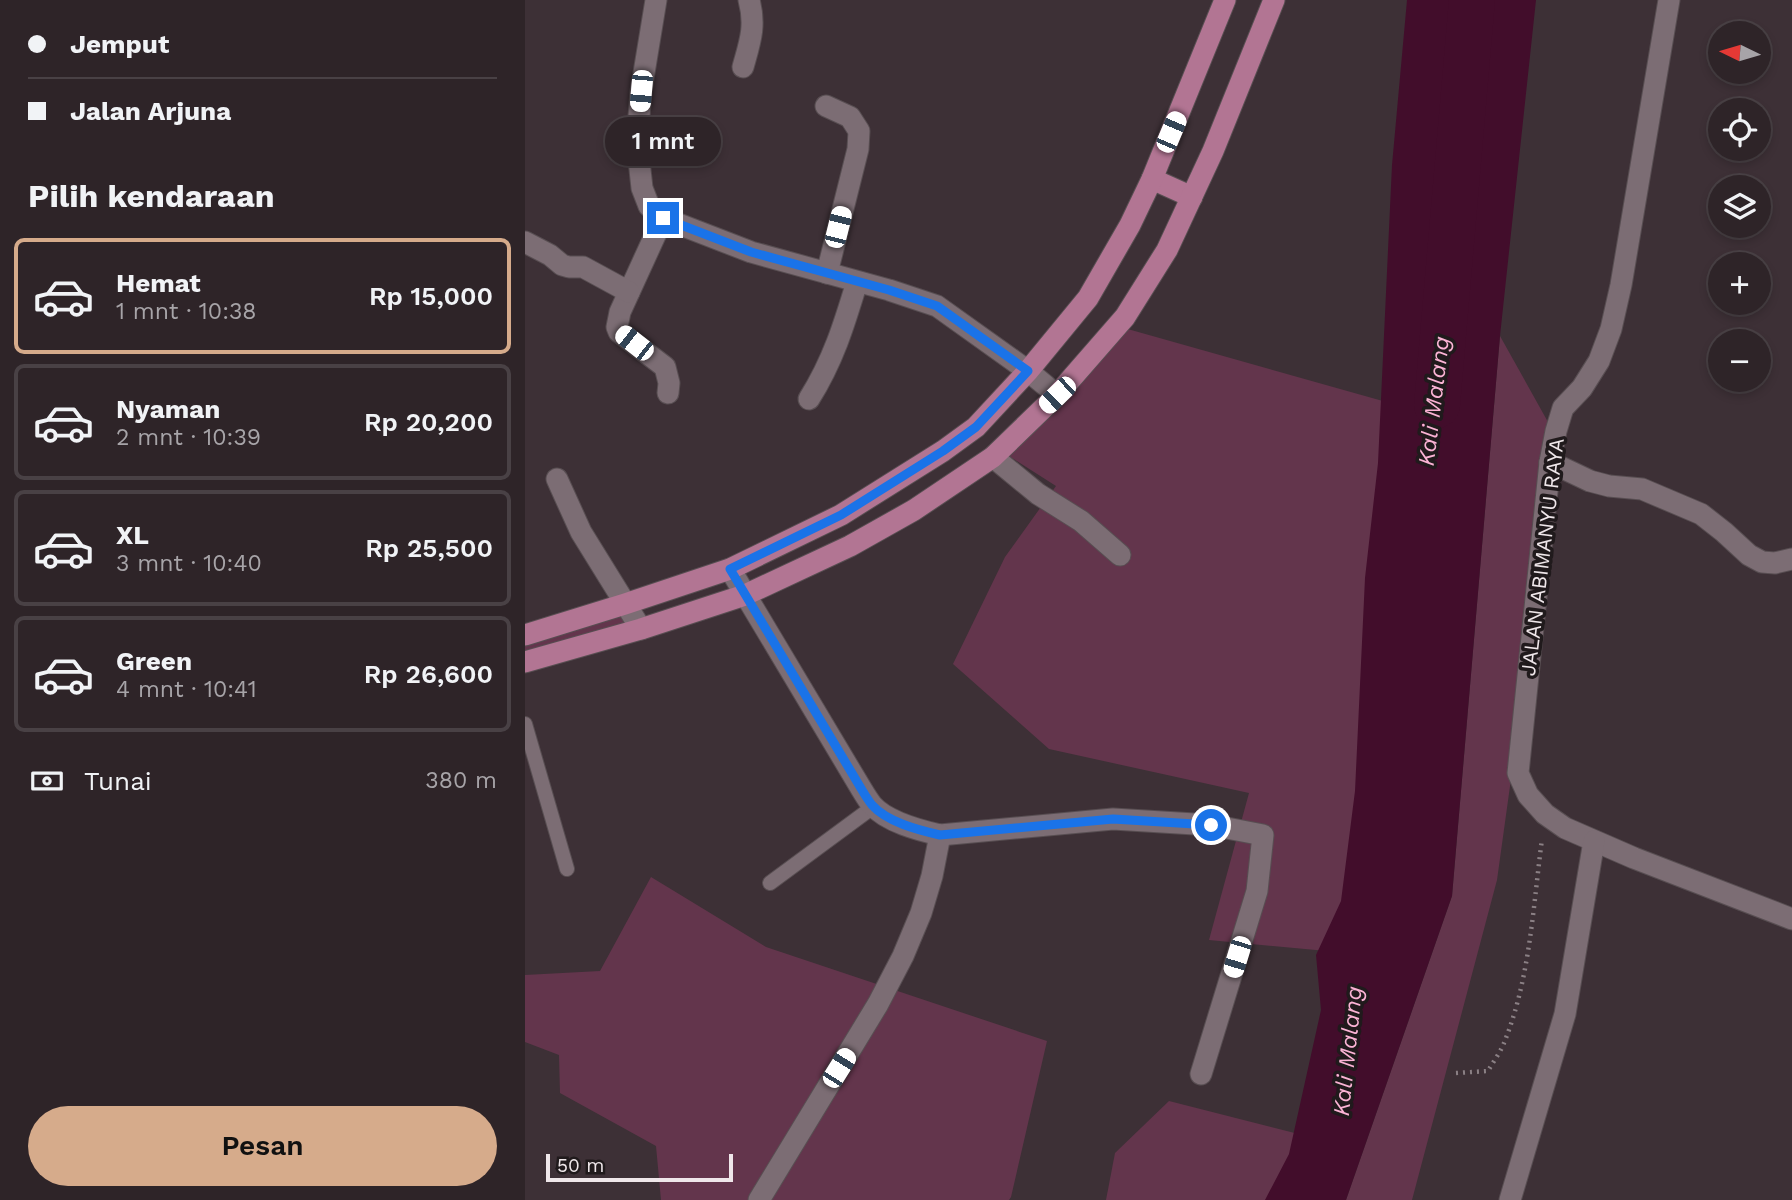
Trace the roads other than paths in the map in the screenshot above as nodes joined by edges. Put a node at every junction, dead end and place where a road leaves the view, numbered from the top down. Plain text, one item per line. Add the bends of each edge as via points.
1 (656, 0) edge
2 (749, 0) edge
3 (1225, 0) edge
4 (1275, 0) edge
5 (1669, 0) edge
6 (743, 67) dead end
7 (826, 106) dead end
8 (1152, 179) junction
9 (1192, 197) junction
10 (663, 218) junction
11 (525, 242) edge
12 (827, 273) junction
13 (857, 282) junction
14 (629, 292) junction
15 (1028, 371) junction
16 (668, 393) dead end
17 (1057, 395) junction
18 (809, 399) dead end
19 (993, 457) junction
20 (1550, 462) junction
21 (557, 479) dead end
22 (1120, 555) dead end
23 (1792, 559) edge
24 (730, 569) junction
25 (745, 595) junction
26 (625, 604) junction
27 (641, 629) junction
28 (525, 635) edge
29 (525, 662) edge
30 (525, 724) edge
31 (873, 807) junction
32 (940, 835) junction
33 (1594, 841) junction
34 (567, 869) dead end
35 (771, 883) dead end
36 (1792, 919) edge
37 (1201, 1074) dead end
38 (758, 1200) edge
39 (1510, 1200) edge

1 - 10 street via 637,142 642,188 649,206
2 - 6 street via 752,36
3 - 8 main road
4 - 9 main road
5 - 20 street, JALAN ABIMANYU RAYA via 1611,329 1599,361 1563,408
7 - 12 street via 850,117 859,131
8 - 9 main road
8 - 15 main road via 1088,298
9 - 17 main road via 1167,250 1125,317
10 - 12 street via 751,252
10 - 14 street
11 - 14 street via 562,265 583,267
12 - 13 street
13 - 15 street via 937,306
13 - 18 street via 837,346
14 - 16 street via 617,327 665,367
15 - 17 street
15 - 24 main road via 976,427 943,451 841,515
17 - 19 main road
19 - 22 street
19 - 25 main road via 850,546
20 - 23 street via 1590,481 1642,489 1701,514 1762,562
20 - 33 street, JALAN ABIMANYU RAYA via 1518,773 1528,795 1545,814
21 - 26 street via 581,532
24 - 25 street
24 - 26 main road
25 - 27 main road
25 - 31 street
26 - 27 street
26 - 28 main road
27 - 29 main road
30 - 34 lane
31 - 32 street via 898,823
31 - 35 lane
32 - 37 street via 1113,819 1211,825 1263,835 1257,891
32 - 38 street via 921,913 903,956
33 - 36 street, JALAN ABIMANYU RAYA
33 - 39 street via 1565,1014

